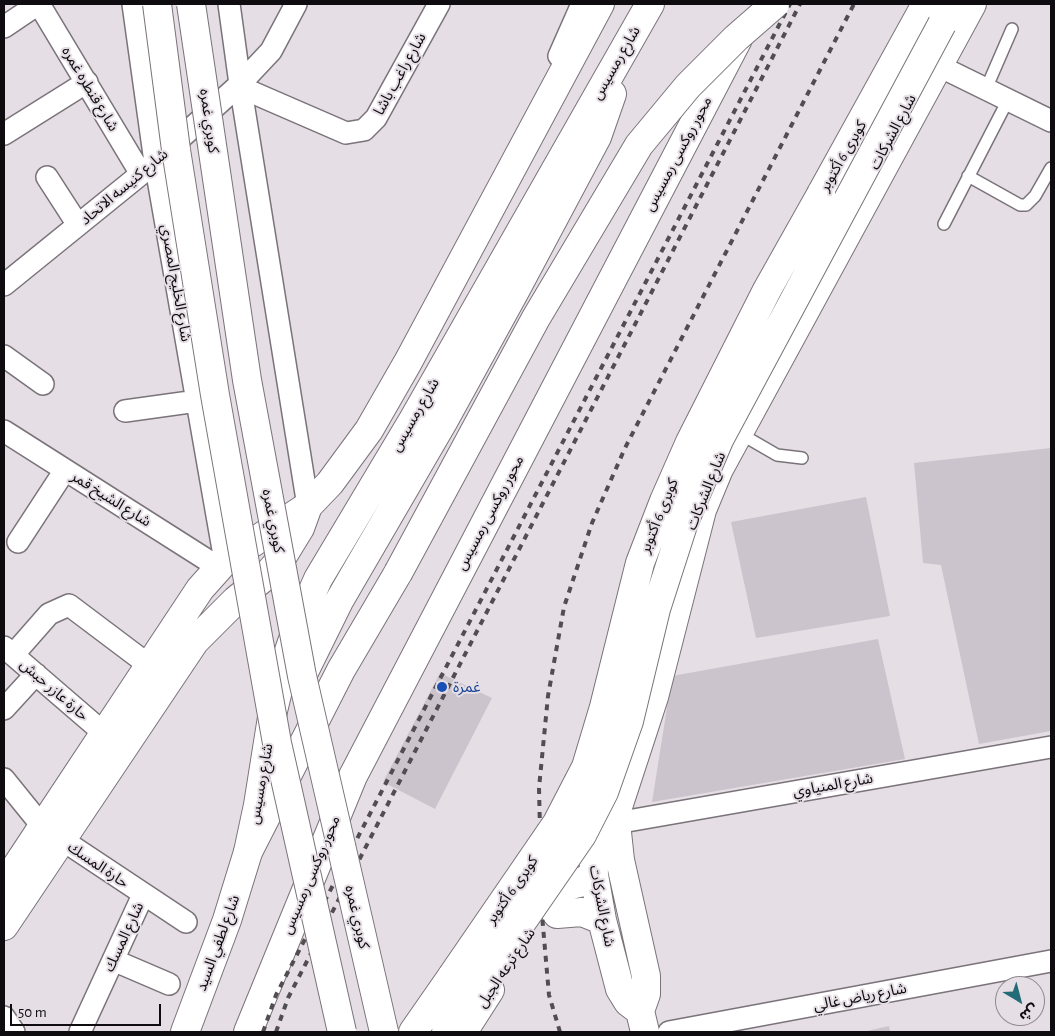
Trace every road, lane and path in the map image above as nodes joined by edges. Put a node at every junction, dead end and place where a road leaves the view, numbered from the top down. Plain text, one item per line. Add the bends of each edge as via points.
1 (38, 4) edge
2 (133, 4) edge
3 (157, 4) edge
4 (191, 4) edge
5 (229, 4) edge
6 (296, 4) edge
7 (439, 4) edge
8 (582, 4) edge
9 (600, 4) edge
10 (650, 4) edge
11 (757, 4) edge
12 (775, 4) edge
13 (926, 4) edge
14 (953, 4) edge
15 (962, 4) edge
16 (972, 4) edge
17 (4, 27) edge
18 (1012, 29) dead end
19 (621, 52) junction
20 (939, 66) junction
21 (87, 82) junction
22 (240, 85) junction
23 (986, 89) junction
24 (1008, 100) junction
25 (1051, 121) edge
26 (4, 134) edge
27 (148, 168) junction
28 (1051, 168) edge
29 (511, 169) junction
30 (968, 176) junction
31 (47, 177) dead end
32 (944, 224) dead end
33 (78, 225) junction
34 (4, 285) edge
35 (4, 356) edge
36 (43, 384) dead end
37 (197, 401) junction
38 (125, 411) dead end
39 (4, 431) edge
40 (742, 435) junction
41 (802, 458) dead end
42 (65, 470) junction
43 (308, 506) junction
44 (18, 542) dead end
45 (222, 564) junction
46 (186, 634) junction
47 (8, 651) edge
48 (150, 666) junction
49 (36, 674) junction
50 (302, 676) junction
51 (4, 709) edge
52 (104, 734) junction
53 (637, 738) junction
54 (1051, 747) edge
55 (4, 779) edge
56 (616, 824) junction
57 (52, 833) junction
58 (248, 852) junction
59 (594, 876) junction
60 (4, 885) edge
61 (143, 896) junction
62 (550, 905) junction
63 (602, 920) junction
64 (186, 922) dead end
65 (4, 926) edge
66 (113, 960) junction
67 (1051, 961) edge
68 (169, 984) dead end
69 (4, 1017) edge
70 (642, 1022) edge
71 (14, 1032) edge
72 (80, 1032) edge
73 (185, 1032) edge
74 (248, 1032) edge
75 (342, 1032) edge
76 (384, 1032) edge
77 (413, 1032) edge
78 (446, 1032) edge
79 (463, 1032) edge
80 (669, 1032) edge

1 - 17 street
1 - 21 street, شارع قنطره غمره
2 - 27 street, شارع الخليج المصري
3 - 75 main road, bridge via 210,366 277,743
4 - 50 main road, كوبري غمره, bridge via 247,380
5 - 22 street
6 - 22 street, شارع كنيسه الاتحاد via 271,51
7 - 22 street, شارع راغب باشا via 376,118 364,130 346,133
8 - 29 street
9 - 29 main road
10 - 19 main road, شارع رمسيس
11 - 74 main road, محور روكسى رمسيس via 353,776
12 - 58 main road, bridge via 688,86 639,145 536,318 398,573 341,670
13 - 77 main road, كوبرى 6 أكتوبر, bridge via 870,110 767,290 690,442 640,563 586,767 565,811
14 - 78 main road, كوبرى 6 أكتوبر, bridge via 718,440 684,522 656,609 629,721 604,792 582,835
15 - 53 main road, شارع الشركات via 736,422 700,498
16 - 20 main road, شارع الشركات
18 - 23 lane
19 - 50 main road via 616,82 597,137 443,422 339,601
19 - 58 main road, شارع رمسيس via 318,579 299,622 272,711
20 - 23 street
20 - 40 main road, شارع الشركات via 884,183
21 - 26 street
21 - 27 street, شارع قنطره غمره
22 - 27 street, شارع كنيسه الاتحاد
22 - 43 street
23 - 24 street
24 - 25 street
24 - 30 lane
27 - 33 street, شارع كنيسه الاتحاد
27 - 37 street, شارع الخليج المصري
28 - 30 lane via 1026,205
29 - 43 main road via 369,430 330,483
30 - 32 lane
31 - 33 street
33 - 34 street, شارع كنيسه الاتحاد
35 - 36 street
37 - 38 street
37 - 45 street, شارع الخليج المصري
39 - 42 street, شارع الشيخ قمر
40 - 41 lane via 777,455
40 - 53 main road, شارع الشركات via 719,469 702,510
42 - 44 street
42 - 45 street, شارع الشيخ قمر
43 - 45 main road
43 - 46 main road via 300,528 282,559 268,574
45 - 46 main road via 200,589
46 - 48 main road
46 - 57 main road
47 - 48 street via 49,614 69,605
47 - 49 street, حارة عازر حبش
48 - 52 main road
49 - 51 street
49 - 52 street, حارة عازر حبش
50 - 76 main road, كوبري غمره, bridge
52 - 57 main road
53 - 56 main road, شارع الشركات
53 - 59 main road, شارع الشركات via 597,826 593,847
54 - 56 street, شارع المنياوي
55 - 57 street, حارة المسك
56 - 70 main road, شارع الشركات via 620,860 646,976
57 - 60 main road
57 - 61 street, حارة المسك
57 - 65 main road
58 - 73 main road, شارع لطفي السيد via 230,912
59 - 62 main road, شارع ترعه الجبل via 557,888 550,895
59 - 63 main road, شارع الشركات
61 - 64 street, حارة المسك
61 - 66 street, شارع المسك
62 - 63 main road via 557,914 582,912
62 - 79 main road, شارع ترعه الجبل
63 - 70 main road, شارع الشركات via 620,989
66 - 68 street
66 - 72 street, شارع المسك
67 - 80 street, شارع رياض غالي
69 - 71 street

